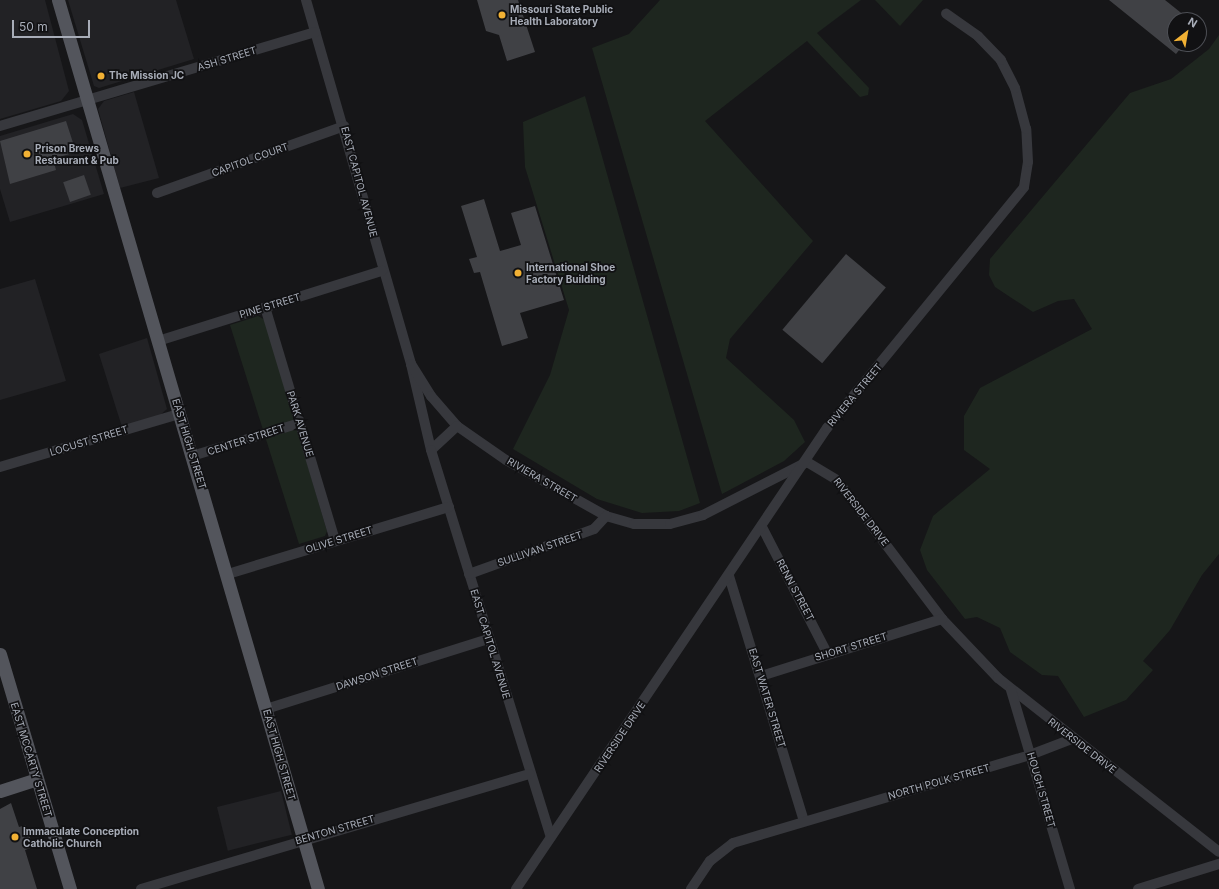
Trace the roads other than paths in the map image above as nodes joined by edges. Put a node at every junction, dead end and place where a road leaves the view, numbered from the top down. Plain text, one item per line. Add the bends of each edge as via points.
1 (58, 0) edge
2 (306, 0) edge
3 (946, 14) dead end
4 (316, 32) junction
5 (88, 100) junction
6 (0, 126) edge
7 (344, 126) junction
8 (157, 193) dead end
9 (382, 271) junction
10 (265, 307) junction
11 (158, 340) junction
12 (411, 364) junction
13 (179, 414) junction
14 (300, 422) junction
15 (457, 426) junction
16 (431, 450) junction
17 (192, 456) junction
18 (807, 462) junction
19 (0, 467) edge
20 (449, 507) junction
21 (606, 516) junction
22 (762, 527) junction
23 (336, 541) junction
24 (228, 574) junction
25 (469, 574) junction
26 (729, 576) junction
27 (942, 619) junction
28 (488, 639) junction
29 (827, 653) junction
30 (0, 654) edge
31 (761, 676) junction
32 (1011, 690) junction
33 (266, 709) junction
34 (1072, 739) junction
35 (1030, 755) junction
36 (529, 774) junction
37 (37, 780) junction
38 (0, 791) edge
39 (804, 821) junction
40 (550, 837) junction
41 (303, 840) junction
42 (1219, 852) edge
43 (1219, 864) edge
44 (70, 889) edge
45 (142, 889) edge
46 (318, 889) edge
47 (516, 889) edge
48 (691, 889) edge
49 (1070, 889) edge
50 (1138, 889) edge

1 - 5 main road, EAST HIGH STREET
2 - 4 street, EAST CAPITOL AVENUE
3 - 18 street, RIVIERA STREET via 1001,60 1015,88 1026,129 1028,162 1024,187 827,428
4 - 5 street, ASH STREET
4 - 7 street, EAST CAPITOL AVENUE
5 - 6 street, ASH STREET
5 - 11 main road, EAST HIGH STREET
7 - 8 street, CAPITOL COURT
7 - 9 street, EAST CAPITOL AVENUE
9 - 10 street, PINE STREET
9 - 12 street, EAST CAPITOL AVENUE
10 - 11 street, PINE STREET
10 - 14 street, PARK AVENUE
11 - 13 main road, EAST HIGH STREET
12 - 15 street, EAST CAPITOL AVENUE via 431,396
12 - 16 street, EAST CAPITOL AVENUE
13 - 17 main road, EAST HIGH STREET
13 - 19 street, LOCUST STREET
14 - 17 street, CENTER STREET
14 - 23 street, PARK AVENUE
15 - 16 street
15 - 21 street, RIVIERA STREET via 506,460
16 - 20 street, EAST CAPITOL AVENUE
17 - 24 main road, EAST HIGH STREET
18 - 21 street, RIVIERA STREET via 733,502 670,524 634,524
18 - 22 street, RIVERSIDE DRIVE
18 - 27 street, RIVERSIDE DRIVE via 837,480
20 - 23 street, OLIVE STREET
20 - 25 street, EAST CAPITOL AVENUE
21 - 25 street, SULLIVAN STREET via 594,530
22 - 26 street, RIVERSIDE DRIVE
22 - 29 street, RENN STREET
23 - 24 street, OLIVE STREET
24 - 33 main road, EAST HIGH STREET
25 - 28 street, EAST CAPITOL AVENUE
26 - 31 street, EAST WATER STREET
26 - 40 street, RIVERSIDE DRIVE
27 - 29 street, SHORT STREET
27 - 32 street, RIVERSIDE DRIVE
28 - 33 street, DAWSON STREET
28 - 36 street, EAST CAPITOL AVENUE
29 - 31 street, SHORT STREET
30 - 37 main road, EAST MCCARTY STREET
31 - 39 street, EAST WATER STREET
32 - 34 street, RIVERSIDE DRIVE
32 - 35 street, HOUGH STREET
33 - 41 main road, EAST HIGH STREET
34 - 35 street, NORTH POLK STREET
34 - 42 street, RIVERSIDE DRIVE
35 - 39 street, NORTH POLK STREET
35 - 49 street, HOUGH STREET
36 - 40 street, EAST CAPITOL AVENUE
36 - 41 street, BENTON STREET
37 - 38 main road
37 - 44 main road, EAST MCCARTY STREET
39 - 48 street, NORTH POLK STREET via 733,843 710,861
40 - 47 street, RIVERSIDE DRIVE
41 - 45 street, BENTON STREET
41 - 46 main road, EAST HIGH STREET
43 - 50 street

